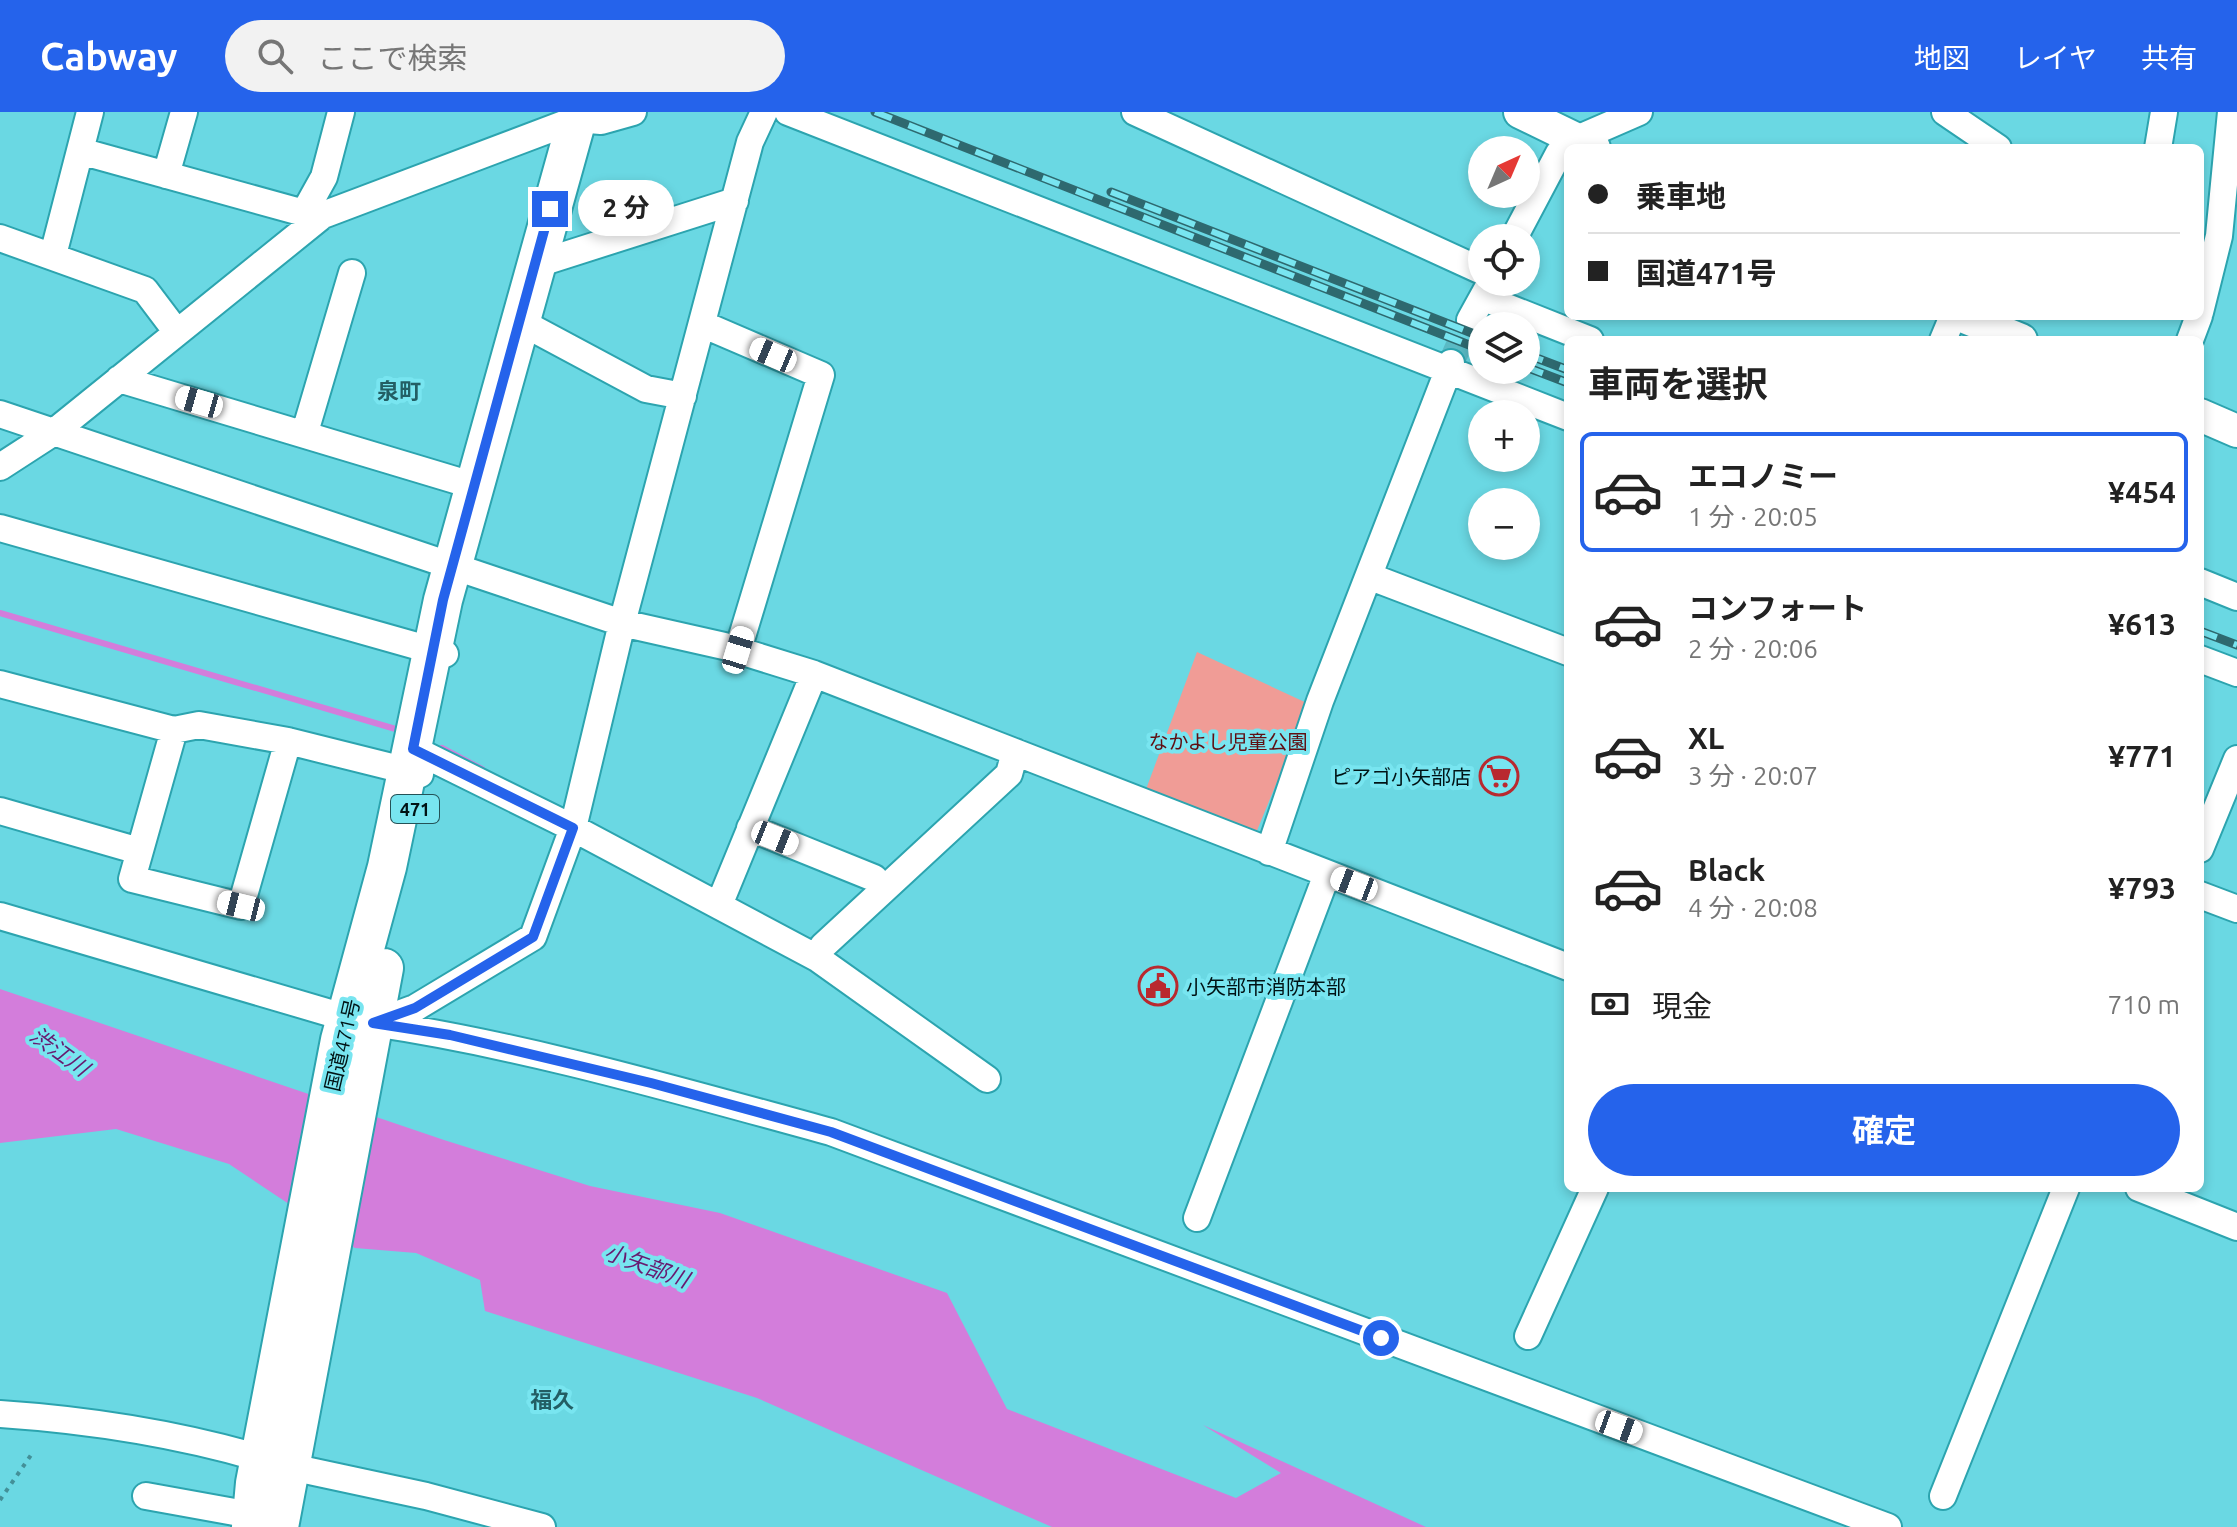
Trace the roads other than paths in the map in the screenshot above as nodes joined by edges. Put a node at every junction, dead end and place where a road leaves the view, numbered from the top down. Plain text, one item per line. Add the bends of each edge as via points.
1 (90, 112) edge
2 (184, 112) edge
3 (341, 112) edge
4 (633, 112) edge
5 (764, 112) edge
6 (788, 112) edge
7 (1135, 112) edge
8 (1520, 112) edge
9 (1639, 112) edge
10 (1945, 112) edge
11 (2164, 112) edge
12 (2231, 112) edge
13 (576, 114) edge
14 (1586, 144) edge
15 (1992, 144) edge
16 (2159, 144) edge
17 (80, 151) junction
18 (1564, 151) edge
19 (166, 175) junction
20 (735, 201) junction
21 (1521, 224) edge
22 (2219, 235) edge
23 (0, 238) edge
24 (53, 255) junction
25 (534, 265) junction
26 (1468, 265) edge
27 (352, 273) dead end
28 (2204, 294) edge
29 (1500, 296) edge
30 (1972, 320) edge
31 (519, 321) junction
32 (702, 324) junction
33 (176, 331) junction
34 (1582, 336) edge
35 (2011, 336) edge
36 (1449, 367) junction
37 (119, 379) junction
38 (683, 396) junction
39 (0, 414) edge
40 (1564, 415) edge
41 (2204, 417) edge
42 (2237, 431) edge
43 (54, 432) junction
44 (305, 432) junction
45 (0, 467) edge
46 (475, 486) junction
47 (0, 528) edge
48 (455, 568) junction
49 (1371, 577) junction
50 (2204, 584) edge
51 (2237, 597) edge
52 (622, 623) junction
53 (738, 650) junction
54 (1564, 650) edge
55 (439, 653) junction
56 (2204, 661) edge
57 (2237, 673) edge
58 (814, 674) junction
59 (0, 684) edge
60 (174, 730) junction
61 (288, 741) junction
62 (1015, 752) junction
63 (2237, 759) edge
64 (418, 762) junction
65 (0, 811) edge
66 (573, 828) junction
67 (750, 828) junction
68 (2204, 839) edge
69 (139, 851) junction
70 (1269, 852) junction
71 (1327, 874) junction
72 (884, 889) junction
73 (2204, 897) edge
74 (719, 905) junction
75 (2237, 909) edge
76 (0, 916) edge
77 (817, 958) junction
78 (1564, 965) edge
79 (358, 1033) junction
80 (987, 1079) dead end
81 (1593, 1192) edge
82 (2064, 1192) edge
83 (2149, 1192) edge
84 (1197, 1218) dead end
85 (2237, 1227) edge
86 (1528, 1336) dead end
87 (0, 1414) edge
88 (277, 1454) junction
89 (146, 1496) dead end
90 (1943, 1496) dead end
91 (246, 1520) edge
92 (279, 1527) edge
93 (542, 1527) edge
94 (1888, 1527) edge

1 - 17 street
2 - 19 street
3 - 19 street via 324,177 304,213
4 - 13 street via 601,121
5 - 20 street via 750,142
6 - 36 street
7 - 26 street
8 - 14 main road
9 - 14 street
10 - 15 street
11 - 16 street
12 - 22 street
13 - 25 highway, 国道471号 / 471
13 - 33 street via 323,215
17 - 19 street
17 - 24 street
18 - 21 street
20 - 25 street
20 - 32 street
22 - 28 street
23 - 24 street
24 - 33 street via 145,290
25 - 31 highway, 国道471号 / 471
27 - 44 street
29 - 34 street
30 - 35 main road
31 - 38 street via 646,389
31 - 46 highway, 国道471号 / 471
32 - 38 street
32 - 53 street via 821,375
33 - 37 street
36 - 40 street
36 - 49 street
37 - 43 street
37 - 44 street
38 - 52 street
39 - 43 street
41 - 42 main road
43 - 45 street
43 - 48 street
44 - 46 street
46 - 48 highway, 国道471号 / 471
47 - 55 street
48 - 52 street
48 - 55 highway, 国道471号 / 471 via 454,604
49 - 54 street
49 - 70 street via 1320,701
50 - 51 street
52 - 53 street
52 - 66 street
53 - 58 street
55 - 64 highway, 国道471号 / 471
56 - 57 street
58 - 62 street
58 - 67 street
59 - 60 street
60 - 61 street via 199,725
60 - 69 street
61 - 64 street
61 - 69 street via 241,906 132,879
62 - 70 street
62 - 72 street via 1009,774
63 - 68 street
64 - 66 street
64 - 79 highway, 国道471号 / 471
65 - 69 street
66 - 74 street
66 - 79 street via 533,937 415,1008
67 - 72 street via 874,878
67 - 74 street
70 - 71 street
71 - 78 street
71 - 84 street
72 - 77 street via 823,946
73 - 75 street
74 - 77 street
76 - 79 street
77 - 80 street
79 - 88 highway, 国道471号 / 471
79 - 94 street via 450,1035 831,1132
81 - 86 street
82 - 90 street
83 - 85 street
87 - 88 street via 83,1420
88 - 91 highway, 国道471号 / 471
88 - 92 highway, 国道471号 / 471
88 - 93 street
89 - 91 street

